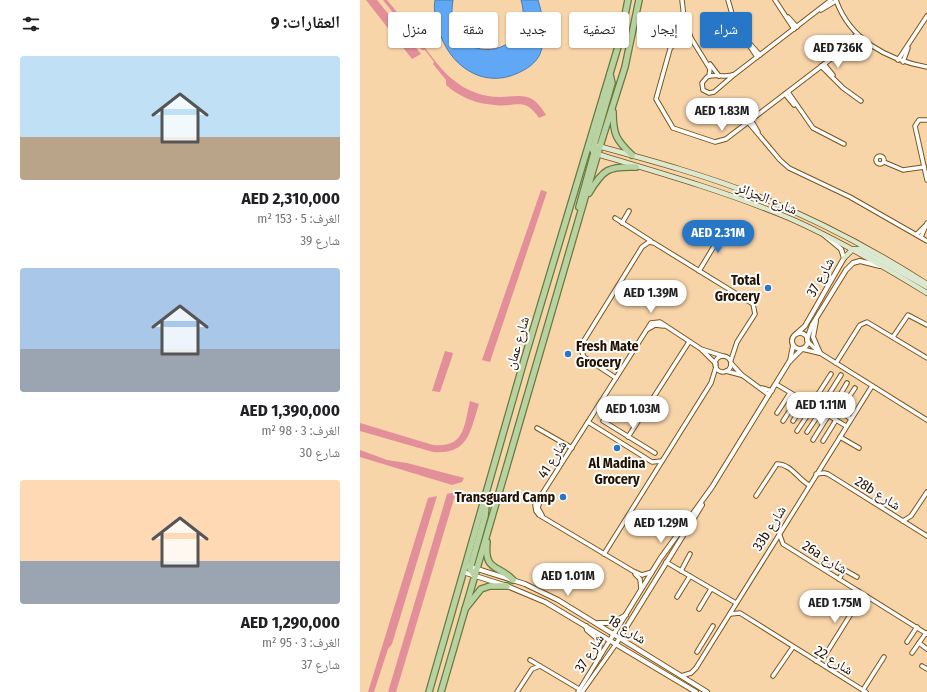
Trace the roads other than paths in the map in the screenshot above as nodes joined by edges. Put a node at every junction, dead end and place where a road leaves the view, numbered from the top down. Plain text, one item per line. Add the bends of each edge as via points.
1 (628, 0) edge
2 (639, 0) edge
3 (682, 0) edge
4 (728, 0) edge
5 (775, 0) edge
6 (831, 0) edge
7 (836, 1) edge
8 (683, 12) edge
9 (817, 12) junction
10 (927, 16) edge
11 (796, 28) junction
12 (857, 34) junction
13 (861, 37) junction
14 (692, 39) edge
15 (911, 41) junction
16 (670, 48) edge
17 (840, 52) junction
18 (759, 56) junction
19 (898, 60) junction
20 (707, 62) junction
21 (903, 62) junction
22 (823, 65) junction
23 (927, 67) edge
24 (735, 74) junction
25 (709, 76) junction
26 (719, 76) junction
27 (786, 93) junction
28 (861, 101) dead end
29 (613, 105) junction
30 (927, 120) edge
31 (749, 121) junction
32 (844, 144) dead end
33 (592, 146) junction
34 (596, 154) junction
35 (632, 155) junction
36 (884, 162) dead end
37 (636, 167) junction
38 (924, 167) junction
39 (927, 180) edge
40 (585, 200) junction
41 (629, 211) dead end
42 (615, 218) dead end
43 (579, 219) junction
44 (622, 223) junction
45 (926, 224) edge
46 (725, 228) dead end
47 (822, 233) junction
48 (916, 234) junction
49 (642, 236) junction
50 (920, 237) junction
51 (927, 241) edge
52 (651, 242) junction
53 (644, 244) junction
54 (853, 249) junction
55 (844, 258) junction
56 (886, 268) junction
57 (699, 271) junction
58 (927, 284) edge
59 (927, 287) edge
60 (927, 293) edge
61 (818, 315) junction
62 (927, 325) edge
63 (796, 334) junction
64 (893, 337) junction
65 (807, 340) junction
66 (689, 342) junction
67 (793, 346) junction
68 (702, 349) junction
69 (802, 349) junction
70 (820, 353) junction
71 (723, 356) junction
72 (927, 358) edge
73 (731, 362) junction
74 (789, 362) junction
75 (836, 363) junction
76 (716, 365) junction
77 (726, 371) junction
78 (831, 374) dead end
79 (742, 375) junction
80 (841, 375) dead end
81 (616, 378) junction
82 (847, 383) dead end
83 (776, 384) junction
84 (872, 386) junction
85 (855, 388) dead end
86 (770, 393) junction
87 (790, 393) junction
88 (798, 398) junction
89 (805, 402) junction
90 (812, 406) junction
91 (820, 410) junction
92 (839, 412) junction
93 (777, 413) dead end
94 (828, 416) junction
95 (851, 419) junction
96 (836, 420) junction
97 (927, 420) edge
98 (783, 421) dead end
99 (588, 422) junction
100 (793, 422) dead end
101 (846, 426) junction
102 (537, 428) dead end
103 (600, 430) junction
104 (797, 431) dead end
105 (808, 432) dead end
106 (628, 436) junction
107 (840, 437) junction
108 (633, 440) junction
109 (813, 440) dead end
110 (823, 441) dead end
111 (628, 447) junction
112 (572, 448) junction
113 (859, 448) dead end
114 (655, 453) dead end
115 (662, 461) junction
116 (816, 474) junction
117 (809, 485) junction
118 (712, 486) junction
119 (927, 492) edge
120 (756, 496) dead end
121 (656, 516) dead end
122 (903, 521) junction
123 (681, 530) junction
124 (779, 533) junction
125 (487, 534) junction
126 (927, 536) edge
127 (604, 554) junction
128 (690, 554) dead end
129 (666, 562) junction
130 (834, 564) dead end
131 (468, 566) junction
132 (477, 569) junction
133 (844, 570) junction
134 (633, 571) junction
135 (681, 571) junction
136 (463, 572) junction
137 (652, 572) junction
138 (475, 576) junction
139 (690, 576) junction
140 (857, 578) dead end
141 (839, 579) junction
142 (512, 580) junction
143 (507, 586) junction
144 (712, 589) junction
145 (641, 591) junction
146 (858, 591) junction
147 (678, 597) dead end
148 (736, 603) junction
149 (465, 609) junction
150 (699, 609) dead end
151 (628, 613) junction
152 (729, 614) junction
153 (596, 623) junction
154 (586, 626) junction
155 (713, 626) dead end
156 (916, 627) junction
157 (926, 633) edge
158 (614, 634) junction
159 (620, 637) junction
160 (705, 639) junction
161 (610, 640) junction
162 (711, 642) junction
163 (907, 642) dead end
164 (918, 643) junction
165 (616, 644) junction
166 (793, 647) junction
167 (927, 649) edge
168 (697, 652) dead end
169 (912, 653) dead end
170 (884, 657) dead end
171 (599, 658) junction
172 (816, 661) junction
173 (541, 666) junction
174 (532, 669) junction
175 (681, 676) junction
176 (773, 676) dead end
177 (580, 691) edge
178 (865, 691) edge
179 (429, 692) edge
180 (441, 692) edge
181 (518, 692) edge
182 (696, 692) edge
183 (707, 692) edge

1 - 33 main road, شارع عمان
2 - 29 main road, شارع عمان via 626,61
3 - 8 street
4 - 18 street via 733,18
5 - 11 street
6 - 9 street
7 - 9 street
7 - 12 street
9 - 11 street
10 - 15 street
11 - 18 street
12 - 13 street
12 - 17 street
13 - 17 street
13 - 19 street via 879,51
14 - 20 street
15 - 19 street
15 - 21 street
16 - 31 street via 656,94 669,124 675,130 718,142 726,139
17 - 22 street
18 - 24 street
19 - 21 street
20 - 25 street
20 - 26 street
21 - 23 street
22 - 27 street
22 - 28 street via 838,83
24 - 25 street via 714,92 709,93 704,91 702,85
24 - 26 street via 728,77
25 - 26 street
27 - 31 street
27 - 32 street via 813,128
29 - 33 main road, شارع عمان
29 - 35 main road via 613,127 616,136
30 - 38 street via 919,120 915,126
31 - 48 street via 780,160 793,171 850,197
33 - 34 main road, شارع عمان
33 - 34 main road
33 - 35 main road, شارع الجزائر
33 - 131 main road, شارع عمان via 487,490
34 - 37 main road, شارع الجزائر
34 - 40 main road, شارع عمان
34 - 43 main road via 578,207
35 - 58 main road, شارع الجزائر via 724,184 785,208 848,237
36 - 38 street via 903,170
37 - 40 main road via 607,170 598,178
37 - 47 main road, شارع الجزائر via 750,202
38 - 39 street
40 - 43 main road, شارع عمان
41 - 44 street
42 - 44 street
43 - 125 main road, شارع عمان
44 - 49 street
45 - 48 street
45 - 50 street
46 - 57 street
47 - 54 main road, شارع الجزائر
47 - 55 street, شارع 37 via 841,249
48 - 50 street
49 - 52 street
49 - 53 street
50 - 51 street
52 - 53 street
52 - 57 street
53 - 81 street via 580,347 584,357
54 - 55 main road
54 - 56 main road, شارع الجزائر
54 - 59 main road via 860,249
55 - 63 street, شارع 37 via 805,326
56 - 60 main road, شارع الجزائر
56 - 61 street, شارع 37 via 863,261 850,265
57 - 73 street via 753,304 755,314 737,342
61 - 65 street, شارع 37 via 810,328
61 - 70 street via 813,334
62 - 64 street via 908,315
63 - 65 street via 803,334
63 - 67 street via 792,340
64 - 72 street
64 - 75 street via 870,323 863,323
65 - 69 street
65 - 70 street
66 - 68 street
66 - 81 street, شارع 41 via 665,327 653,325 644,333
66 - 106 street
67 - 69 street
67 - 74 street, شارع 37
68 - 71 street
68 - 76 street
69 - 70 street
69 - 74 street, شارع 37
70 - 75 street
71 - 73 street
71 - 76 street via 717,360
73 - 77 street via 731,367
73 - 79 street
74 - 83 street, شارع 37
75 - 84 street
76 - 77 street via 719,370
76 - 115 street via 711,383
77 - 79 street
78 - 90 street
79 - 86 street
80 - 91 street
81 - 99 street, شارع 41
82 - 92 street via 833,405
83 - 86 street, شارع 37
83 - 87 street
84 - 95 street, 33b شارع
84 - 97 street
85 - 92 street
86 - 118 street, شارع 37
87 - 88 street
87 - 93 street
88 - 89 street
88 - 98 street
89 - 90 street
89 - 100 street
90 - 91 street
90 - 104 street
91 - 94 street
91 - 105 street
92 - 95 street
94 - 96 street
94 - 109 street
95 - 101 street, 33b شارع
96 - 101 street
96 - 110 street
99 - 103 street
99 - 112 street, شارع 41
101 - 107 street, 33b شارع
102 - 112 street
103 - 106 street via 604,422
103 - 111 street
106 - 108 street
107 - 113 street
107 - 116 street, 33b شارع
108 - 111 street
108 - 114 street
111 - 115 street via 652,462
112 - 127 street, شارع 41 via 542,496 538,508 545,518
115 - 127 street
116 - 117 street, 33b شارع
116 - 122 street, 28b شارع via 828,474
117 - 120 street via 802,481 799,475 777,464
117 - 124 street, 33b شارع
118 - 123 street, شارع 37
118 - 129 street, شارع 37
119 - 122 street via 911,516
121 - 123 street
122 - 126 street, 28b شارع
123 - 137 street, شارع 37
124 - 141 street, 26a شارع via 783,544
124 - 148 street, 33b شارع
125 - 132 main road, شارع عمان
125 - 142 main road via 487,554 490,563
127 - 134 street
128 - 135 street
129 - 135 street
129 - 159 street, شارع 37
130 - 133 street
131 - 132 street, شارع 18
131 - 136 main road, شارع عمان
131 - 138 main road
132 - 138 main road, شارع عمان
132 - 142 street, شارع 18
133 - 140 street
133 - 141 street
134 - 137 street via 642,575
134 - 145 street via 640,579
135 - 139 street
136 - 138 street, شارع 18
136 - 179 main road, شارع عمان
137 - 145 street, شارع 37
138 - 143 street, شارع 18
138 - 149 main road, شارع عمان
139 - 144 street
139 - 147 street
141 - 146 street, 26a شارع
142 - 153 street, شارع 18 via 550,596
143 - 149 main road via 481,589
143 - 154 street, شارع 18 via 545,602
144 - 148 street
144 - 150 street
145 - 151 street, شارع 37
146 - 156 street, 26a شارع
146 - 172 street via 859,601 824,656
148 - 152 street, 33b شارع
149 - 180 main road, شارع عمان
151 - 153 street via 612,624
151 - 158 street, شارع 37
152 - 162 street, 33b شارع
152 - 166 street, شارع 22 via 740,613
153 - 158 street, شارع 18
154 - 161 street, شارع 18
154 - 171 street via 600,641
155 - 160 street
156 - 157 street, 26a شارع
156 - 163 street
157 - 164 street
158 - 159 street, شارع 18
158 - 161 street, شارع 37
159 - 165 street, شارع 37
159 - 175 street, شارع 18
160 - 162 street
160 - 168 street
161 - 165 street, شارع 18
161 - 171 street, شارع 37
162 - 175 street, 33b شارع via 695,670
164 - 167 street
164 - 169 street
165 - 177 street, شارع 37
165 - 182 street, شارع 18
166 - 172 street, شارع 22
166 - 176 street
170 - 178 street
171 - 177 street, شارع 37
172 - 178 street, شارع 22
173 - 174 street
173 - 174 street via 530,660
173 - 177 street
174 - 181 street
175 - 183 street, شارع 18

